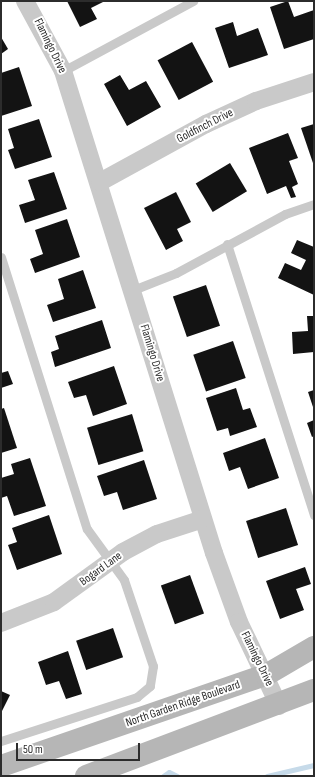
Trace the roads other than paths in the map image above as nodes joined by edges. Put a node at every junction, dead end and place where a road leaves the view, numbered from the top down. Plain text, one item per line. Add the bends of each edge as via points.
1 (25, 1) edge
2 (193, 1) edge
3 (63, 71) junction
4 (314, 82) edge
5 (100, 182) junction
6 (314, 204) edge
7 (227, 244) junction
8 (1, 257) edge
9 (133, 290) junction
10 (314, 515) edge
11 (203, 519) junction
12 (109, 562) junction
13 (1, 623) edge
14 (314, 647) edge
15 (266, 675) junction
16 (314, 690) edge
17 (279, 706) junction
18 (1, 741) edge
19 (1, 766) edge
20 (86, 776) edge

1 - 3 street, Flamingo Drive
2 - 3 lane
3 - 5 street, Flamingo Drive
4 - 5 street, Goldfinch Drive via 235,111
5 - 9 street, Flamingo Drive
6 - 7 lane via 285,214
7 - 9 lane via 176,273
7 - 10 lane
8 - 12 lane via 80,510 87,529
9 - 11 street, Flamingo Drive
11 - 12 street, Bogard Lane via 157,534
11 - 15 street, Flamingo Drive via 239,622
12 - 13 street, Bogard Lane via 54,602
12 - 18 lane via 124,580 137,611 153,666 150,686 137,697 113,707
14 - 15 main road, North Garden Ridge Boulevard
15 - 17 street, Flamingo Drive
15 - 19 main road, North Garden Ridge Boulevard
16 - 17 main road
17 - 20 main road

